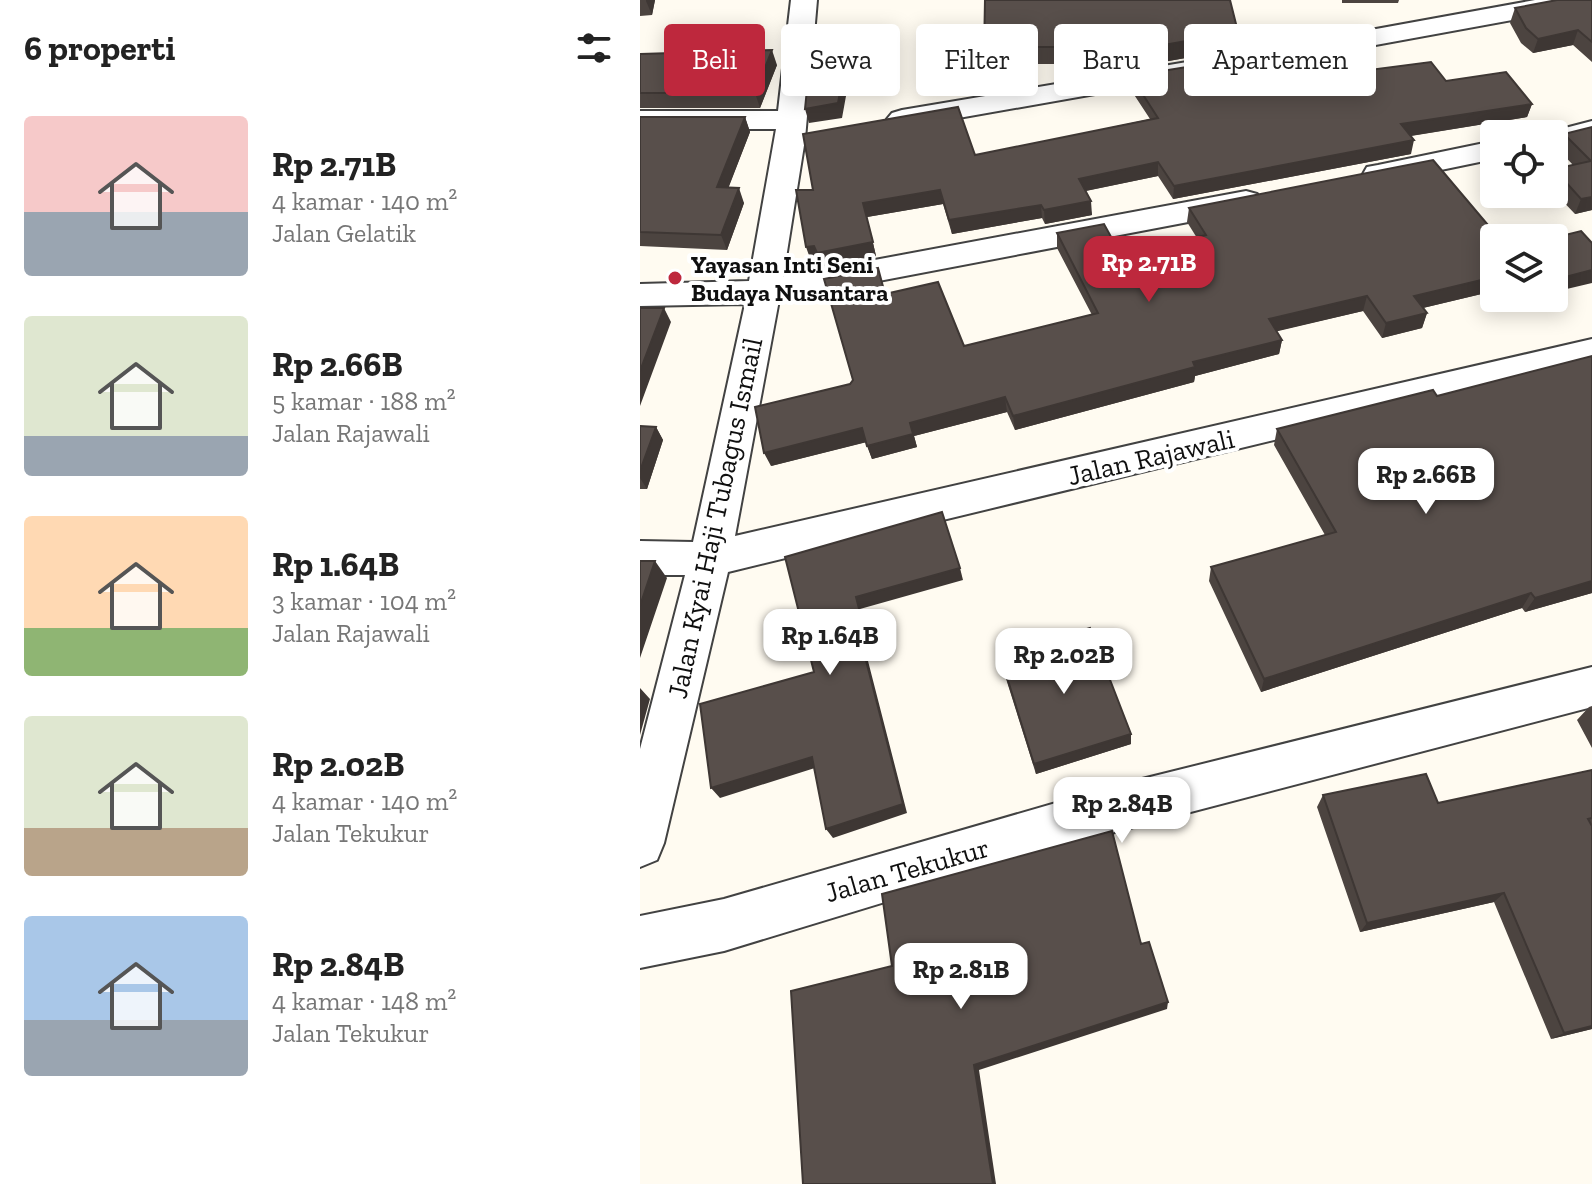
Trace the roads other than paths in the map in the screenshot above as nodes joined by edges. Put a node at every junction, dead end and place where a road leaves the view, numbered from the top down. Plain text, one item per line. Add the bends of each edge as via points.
1 (804, 0) edge
2 (1578, 0) edge
3 (1376, 36) edge
4 (1184, 70) edge
5 (640, 120) edge
6 (883, 123) edge
7 (1592, 130) edge
8 (801, 131) junction
9 (1568, 135) edge
10 (1480, 153) edge
11 (1343, 181) edge
12 (1268, 196) edge
13 (764, 292) junction
14 (640, 295) edge
15 (1592, 351) edge
16 (640, 558) edge
17 (710, 559) junction
18 (1592, 687) edge
19 (640, 843) edge
20 (640, 942) edge

1 - 8 street, Jalan Kyai Haji Tubagus Ismail
2 - 3 street
4 - 6 street
5 - 8 street
7 - 9 street
8 - 13 street, Jalan Kyai Haji Tubagus Ismail
10 - 11 street
12 - 13 street
13 - 14 street
13 - 17 street, Jalan Kyai Haji Tubagus Ismail
15 - 17 street, Jalan Rajawali
16 - 17 street, Jalan Rajawali
17 - 19 street, Jalan Kyai Haji Tubagus Ismail
18 - 20 street, Jalan Tekukur via 1118,808 724,925

